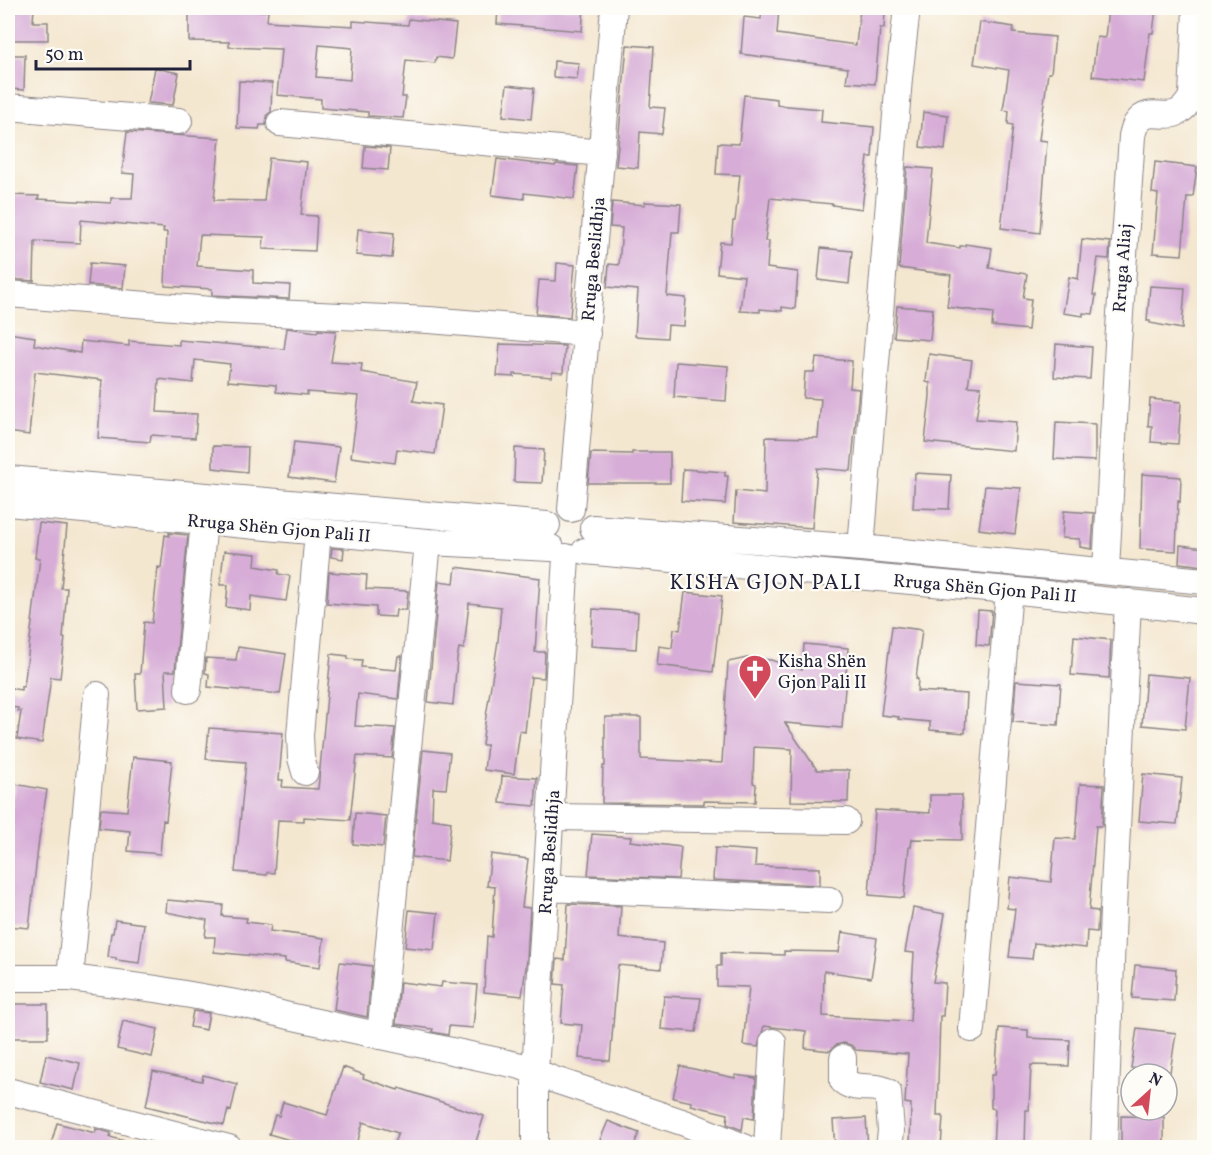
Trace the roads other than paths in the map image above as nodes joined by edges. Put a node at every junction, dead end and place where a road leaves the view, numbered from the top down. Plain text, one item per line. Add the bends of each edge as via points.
1 (614, 8) edge
2 (907, 8) edge
3 (1196, 8) edge
4 (8, 107) edge
5 (179, 121) dead end
6 (280, 123) dead end
7 (602, 153) junction
8 (8, 294) edge
9 (587, 333) junction
10 (8, 479) edge
11 (8, 503) edge
12 (204, 521) junction
13 (318, 532) junction
14 (428, 542) junction
15 (569, 542) junction
16 (861, 548) junction
17 (1106, 570) junction
18 (1204, 581) edge
19 (1009, 590) junction
20 (1128, 602) junction
21 (1204, 611) edge
22 (189, 690) dead end
23 (96, 695) dead end
24 (305, 772) dead end
25 (552, 817) junction
26 (846, 821) dead end
27 (547, 888) junction
28 (829, 900) dead end
29 (8, 978) edge
30 (70, 978) junction
31 (972, 1029) dead end
32 (380, 1036) junction
33 (773, 1042) dead end
34 (843, 1058) dead end
35 (535, 1072) junction
36 (8, 1091) edge
37 (229, 1148) edge
38 (535, 1148) edge
39 (746, 1148) edge
40 (767, 1148) edge
41 (889, 1148) edge
42 (1104, 1148) edge

1 - 7 street, Rruga Beslidhja
2 - 16 street via 898,78
3 - 17 street, Rruga Aliaj via 1192,96 1186,108 1176,114 1150,114 1137,122 1132,136
4 - 5 street
6 - 7 street
7 - 9 street, Rruga Beslidhja
8 - 9 street
9 - 15 street, Rruga Beslidhja via 571,510 585,515
10 - 15 street, Rruga Shën Gjon Pali II
11 - 12 street, Rruga Shën Gjon Pali II
12 - 13 street, Rruga Shën Gjon Pali II
12 - 22 street
13 - 14 street, Rruga Shën Gjon Pali II
13 - 24 street via 300,735
14 - 15 street, Rruga Shën Gjon Pali II
14 - 32 street
15 - 16 street, Rruga Shën Gjon Pali II
15 - 19 street, Rruga Shën Gjon Pali II
15 - 25 street, Rruga Beslidhja
16 - 17 street, Rruga Shën Gjon Pali II
17 - 18 street, Rruga Shën Gjon Pali II
19 - 20 street, Rruga Shën Gjon Pali II
19 - 31 street
20 - 21 street, Rruga Shën Gjon Pali II
20 - 42 street
23 - 30 street
25 - 26 street
25 - 27 street, Rruga Beslidhja
27 - 28 street
27 - 35 street, Rruga Beslidhja
29 - 30 street
30 - 32 street via 242,1004
32 - 35 street
33 - 40 street
34 - 41 street via 843,1081 849,1086 882,1088 888,1092
35 - 38 street, Rruga Beslidhja
35 - 39 street
36 - 37 street

